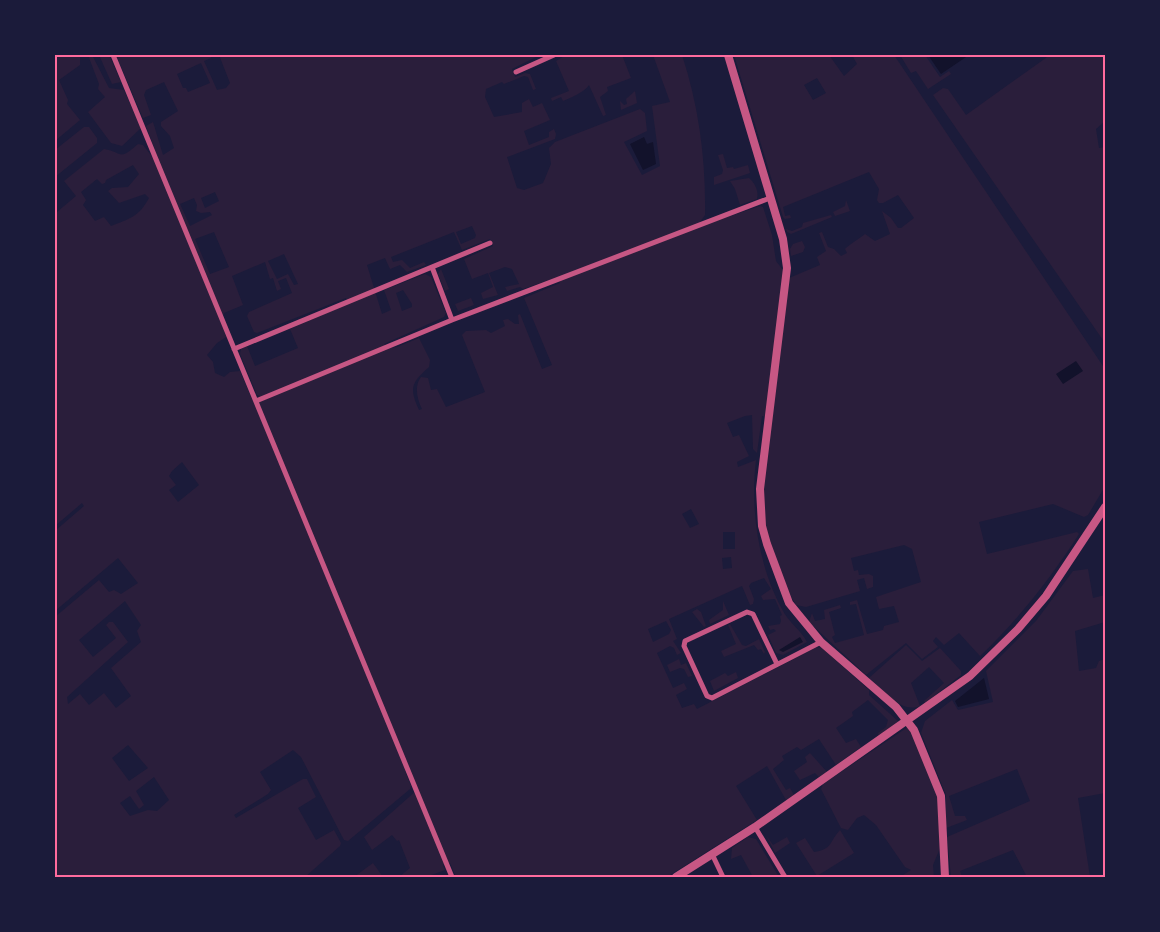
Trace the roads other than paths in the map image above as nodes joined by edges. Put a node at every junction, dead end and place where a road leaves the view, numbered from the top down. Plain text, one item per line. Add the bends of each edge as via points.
1 (113, 55) edge
2 (554, 55) edge
3 (728, 55) edge
4 (516, 72) dead end
5 (770, 198) junction
6 (490, 243) dead end
7 (432, 267) junction
8 (452, 320) junction
9 (234, 349) junction
10 (256, 402) junction
11 (1105, 507) edge
12 (820, 642) junction
13 (777, 664) junction
14 (907, 720) junction
15 (755, 827) junction
16 (712, 854) junction
17 (688, 874) edge
18 (452, 877) edge
19 (676, 877) edge
20 (723, 877) edge
21 (785, 877) edge
22 (946, 877) edge

1 - 9 street
2 - 4 street
3 - 5 street
5 - 8 street
5 - 12 street via 783,239 787,268 761,469 760,509 767,544 784,594
6 - 7 street
7 - 8 street
7 - 9 street
8 - 10 street
9 - 10 street
10 - 18 street
11 - 14 street via 1064,570 1018,629 970,676
12 - 13 street
12 - 14 street
13 - 13 street via 712,698 707,696 684,646 685,641 747,612 752,614
14 - 15 street
14 - 22 street via 941,796
15 - 16 street
15 - 21 street
16 - 17 street
16 - 20 street
17 - 19 street

